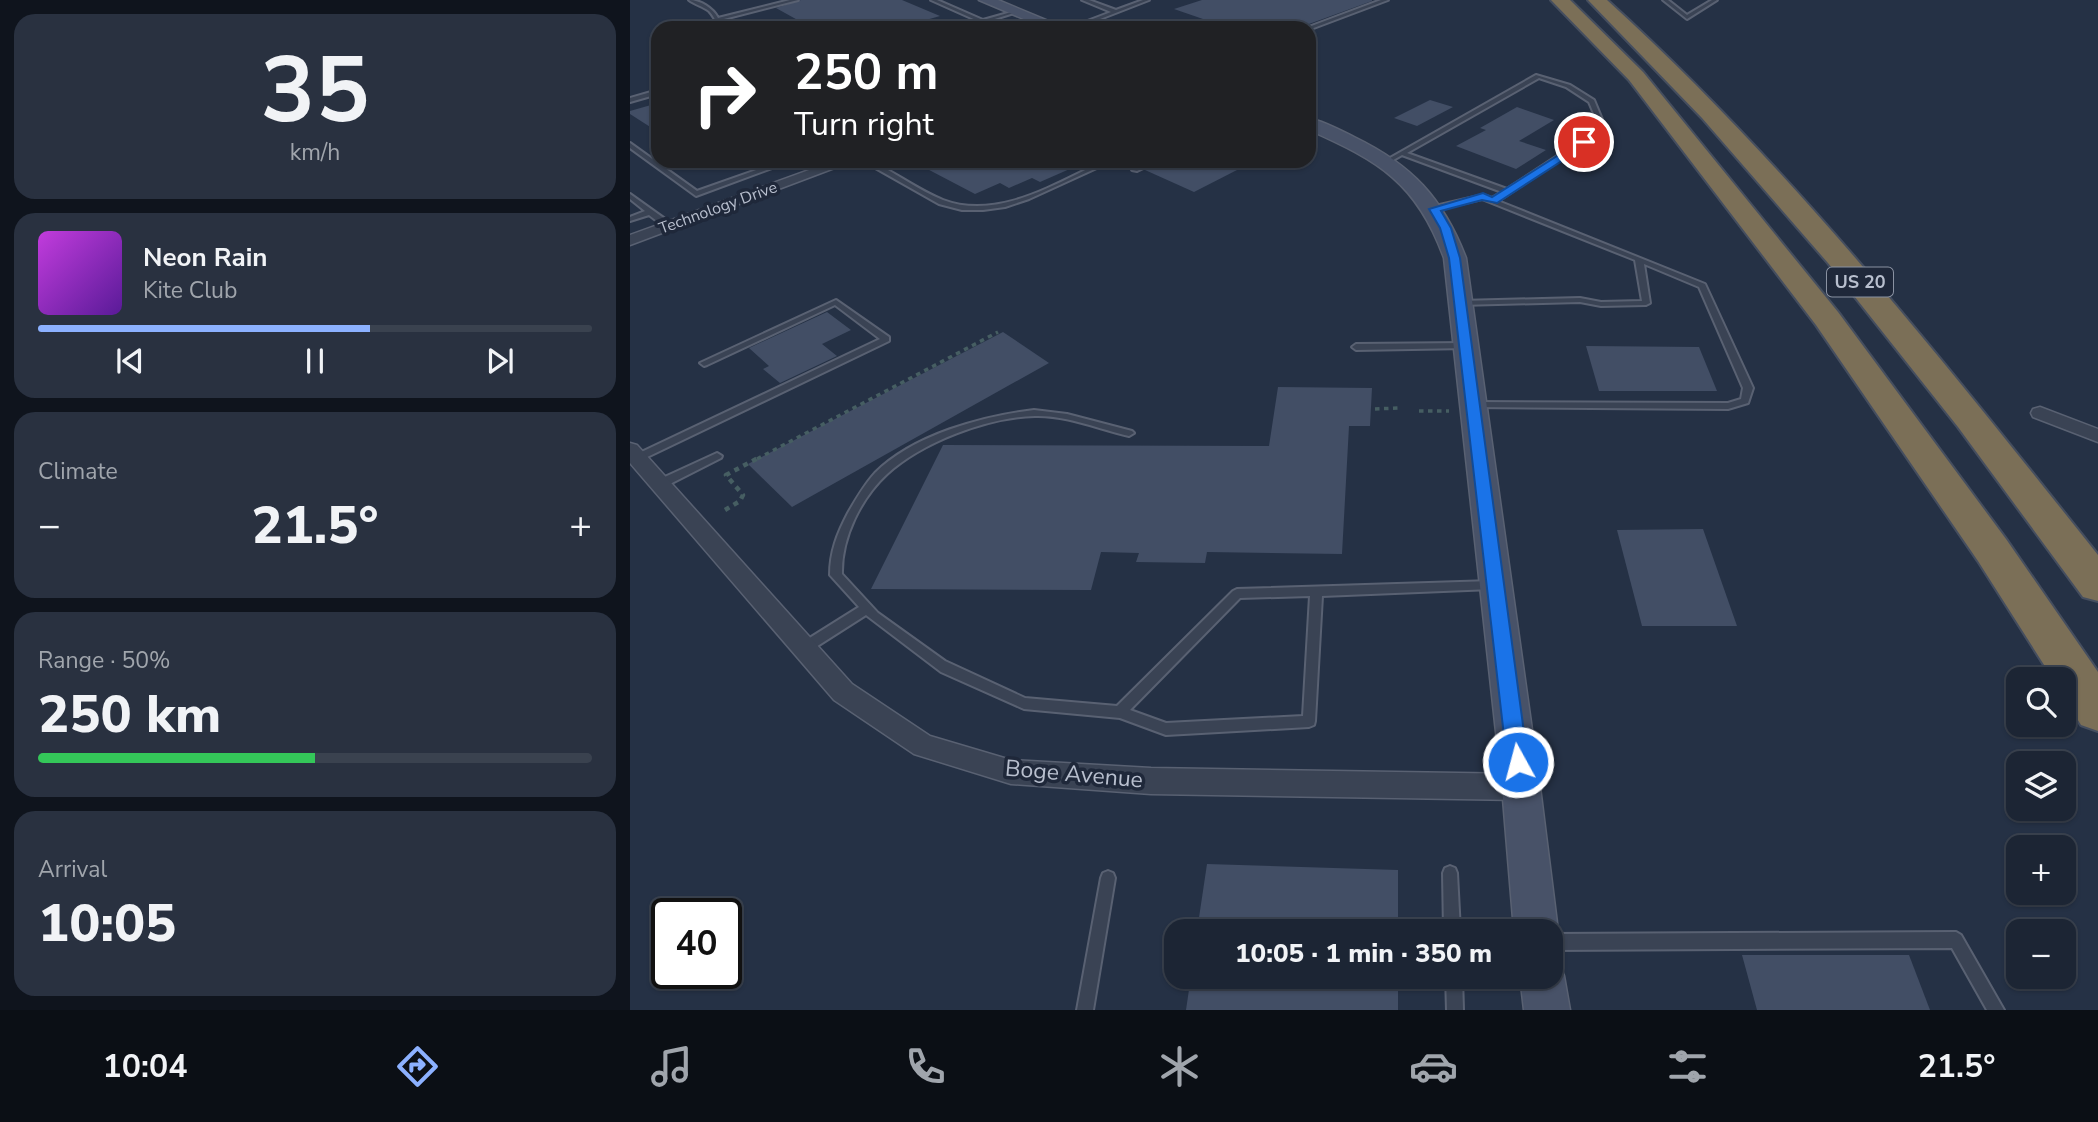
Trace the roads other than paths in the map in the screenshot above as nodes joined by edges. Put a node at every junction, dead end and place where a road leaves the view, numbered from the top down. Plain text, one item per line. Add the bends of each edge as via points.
1 (691, 0) edge
2 (796, 0) edge
3 (933, 0) edge
4 (1084, 0) edge
5 (1122, 0) edge
6 (1147, 0) edge
7 (1386, 0) edge
8 (1560, 0) edge
9 (1597, 0) edge
10 (1665, 0) edge
11 (1715, 0) edge
12 (1001, 4) edge
13 (1134, 4) junction
14 (1114, 11) junction
15 (716, 20) joint
16 (980, 21) edge
17 (983, 21) edge
18 (1041, 21) edge
19 (1093, 21) edge
20 (1316, 25) edge
21 (651, 94) edge
22 (630, 100) edge
23 (1316, 126) edge
24 (630, 145) edge
25 (1394, 158) junction
26 (651, 161) edge
27 (661, 168) edge
28 (768, 168) edge
29 (827, 168) edge
30 (879, 168) edge
31 (1093, 168) edge
32 (1139, 168) edge
33 (1135, 170) dead end
34 (1508, 192) junction
35 (630, 196) edge
36 (1493, 201) junction
37 (1431, 204) junction
38 (650, 212) junction
39 (630, 219) edge
40 (669, 226) junction
41 (630, 240) edge
42 (1639, 259) junction
43 (1460, 303) junction
44 (1465, 346) junction
45 (1356, 347) dead end
46 (704, 363) dead end
47 (1460, 408) junction
48 (2040, 413) dead end
49 (1129, 433) dead end
50 (2098, 436) edge
51 (634, 454) edge
52 (717, 456) dead end
53 (660, 484) junction
54 (1495, 585) junction
55 (2098, 585) edge
56 (1316, 591) junction
57 (867, 608) junction
58 (804, 648) junction
59 (2098, 710) edge
60 (1120, 712) junction
61 (1521, 787) junction
62 (1450, 873) dead end
63 (1108, 878) dead end
64 (1452, 919) edge
65 (1535, 919) edge
66 (1563, 942) edge
67 (1454, 989) edge
68 (1544, 989) edge
69 (1085, 1010) edge
70 (1455, 1010) edge
71 (1547, 1010) edge
72 (1996, 1010) edge

1 - 15 lane via 712,11
2 - 15 lane
3 - 16 lane
4 - 14 lane
5 - 13 lane
6 - 13 lane
7 - 20 lane
8 - 59 highway, US 20 via 1636,76 1827,319 1992,550
9 - 55 highway, US 20 via 1695,96 1801,212 1920,354
10 - 11 lane via 1687,17
12 - 17 lane
12 - 18 street
13 - 14 lane
14 - 19 lane
21 - 22 lane
23 - 25 street
24 - 26 lane
25 - 34 lane
25 - 34 lane via 1538,76 1568,86 1592,101 1603,129
25 - 37 street
27 - 28 lane via 696,194
29 - 40 street, Technology Drive
30 - 31 lane via 943,203 973,209 1009,205
32 - 33 lane
34 - 36 lane
35 - 38 lane
36 - 37 lane via 1483,197
36 - 42 lane
37 - 43 street via 1446,228 1455,258
38 - 39 lane
38 - 40 lane
40 - 41 street, Technology Drive
42 - 43 lane via 1646,303
42 - 47 lane via 1702,286 1748,388 1745,401 1728,406
43 - 44 street
44 - 45 lane
44 - 47 street
46 - 51 lane via 836,302 886,339
47 - 54 street
48 - 50 street
49 - 57 lane via 1037,413 996,419 962,428 884,471 855,509 837,551 836,575
51 - 53 street, Boge Avenue
52 - 53 lane
53 - 58 street, Boge Avenue
54 - 56 lane
54 - 61 street
56 - 60 lane via 1237,593
56 - 60 lane via 1309,721 1166,729
57 - 58 lane
57 - 60 lane via 945,668 1024,703
58 - 61 street, Boge Avenue via 843,692 923,746 1011,772 1151,781
61 - 65 street
62 - 64 lane
63 - 69 lane
66 - 72 lane via 1956,940
67 - 70 lane
68 - 71 street

